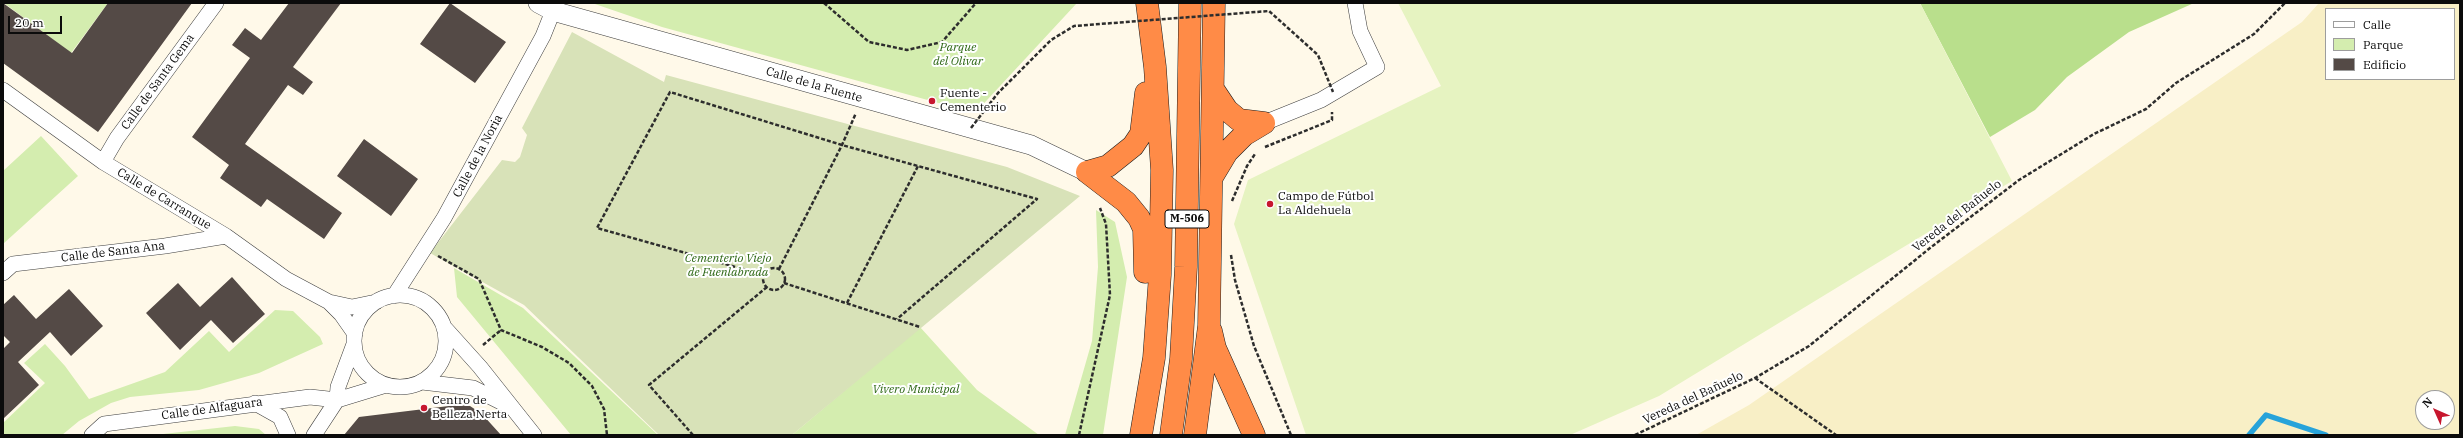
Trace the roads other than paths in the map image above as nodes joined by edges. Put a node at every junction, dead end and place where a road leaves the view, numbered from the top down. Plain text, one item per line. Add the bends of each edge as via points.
1 (216, 3) edge
2 (1147, 3) edge
3 (1190, 3) edge
4 (1214, 3) edge
5 (1355, 3) edge
6 (546, 7) edge
7 (1150, 32) junction
8 (1213, 89) junction
9 (3, 90) edge
10 (1264, 122) junction
11 (103, 162) junction
12 (1088, 172) junction
13 (1212, 178) junction
14 (226, 236) junction
15 (3, 273) edge
16 (394, 296) junction
17 (330, 302) junction
18 (376, 302) junction
19 (1209, 326) junction
20 (444, 327) junction
21 (355, 339) junction
22 (1154, 358) junction
23 (422, 382) junction
24 (386, 385) junction
25 (336, 400) junction
26 (255, 403) junction
27 (511, 407) junction
28 (92, 435) edge
29 (288, 435) edge
30 (314, 435) edge
31 (534, 435) edge
32 (1141, 435) edge
33 (1171, 435) edge
34 (1195, 435) edge
35 (1254, 435) edge

1 - 11 street, Calle de Santa Gema via 116,138
2 - 7 highway, M-506
3 - 33 highway, M-506 via 1186,268 1181,359
4 - 8 highway
5 - 10 street via 1360,31 1377,67 1333,99 1321,100
6 - 12 street, Calle de la Fuente via 862,99 1031,145
6 - 16 street, Calle de la Noria via 543,36 444,218
7 - 12 highway via 1141,134 1133,146 1108,166
7 - 22 highway, M-506 via 1162,170 1160,275
8 - 10 highway via 1227,110 1239,120
8 - 13 highway
9 - 11 street, Calle de Carranque
10 - 13 highway via 1244,135 1227,152
11 - 14 street, Calle de Carranque
12 - 22 highway via 1126,202 1144,229 1145,299
13 - 19 highway
14 - 15 street, Calle de Santa Ana via 13,264
14 - 17 street, Calle de Carranque via 286,279
16 - 18 street
16 - 20 street via 416,298 429,305
17 - 18 street, Calle de Carranque via 352,307
17 - 21 street, Calle de Carranque via 341,314
18 - 21 street via 362,316
19 - 34 highway
19 - 35 highway via 1215,348
20 - 23 street via 446,346 440,364
20 - 27 street via 471,356
21 - 24 street via 359,362 370,376
21 - 25 street
22 - 32 highway, M-506
23 - 24 street via 404,387
23 - 27 street via 473,388
24 - 25 street
25 - 26 street, Calle de Alfaguara via 310,397
25 - 30 street
26 - 28 street, Calle de Alfaguara via 104,424
26 - 29 street via 280,417
27 - 31 street

